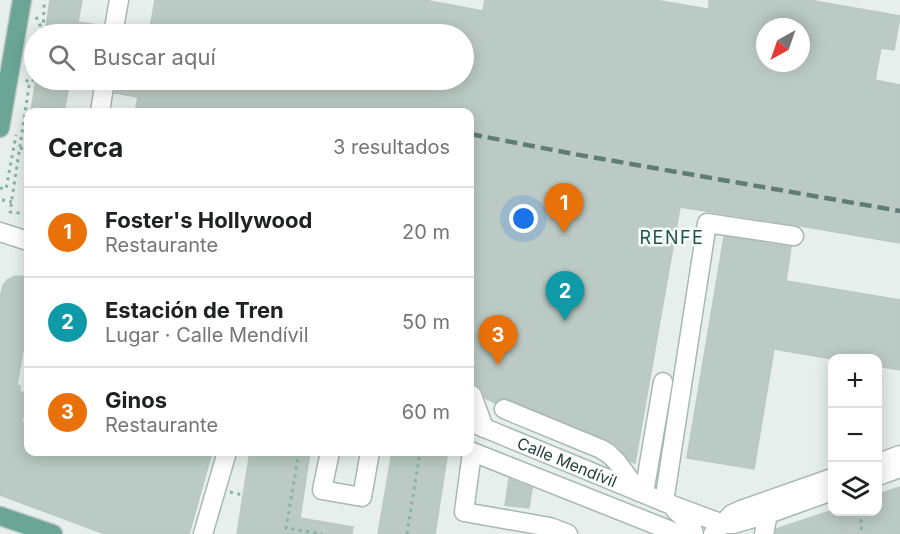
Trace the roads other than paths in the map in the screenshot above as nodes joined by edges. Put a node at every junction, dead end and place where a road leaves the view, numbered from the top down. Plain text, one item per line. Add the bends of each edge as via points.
1 (22, 0) edge
2 (119, 0) edge
3 (115, 24) edge
4 (103, 90) edge
5 (101, 108) edge
6 (0, 128) edge
7 (0, 232) edge
8 (794, 236) dead end
9 (24, 240) edge
10 (663, 382) dead end
11 (474, 407) edge
12 (504, 409) dead end
13 (477, 425) edge
14 (474, 452) edge
15 (900, 455) edge
16 (226, 456) edge
17 (329, 456) edge
18 (369, 456) edge
19 (470, 456) edge
20 (881, 462) edge
21 (900, 468) edge
22 (882, 475) edge
23 (828, 479) edge
24 (828, 492) edge
25 (642, 493) junction
26 (664, 502) junction
27 (768, 514) junction
28 (0, 516) edge
29 (718, 529) edge
30 (53, 534) edge
31 (203, 534) edge
32 (568, 534) edge
33 (680, 534) edge
34 (694, 534) edge
35 (764, 534) edge

1 - 6 main road
2 - 3 street
4 - 5 street
7 - 9 street
8 - 26 street via 707,223
10 - 25 street
11 - 13 street
12 - 25 street via 601,449
13 - 25 street, Calle Mendívil
14 - 33 street
15 - 20 street
16 - 31 street
17 - 18 street via 322,490 362,497
19 - 32 street via 464,512 550,527
21 - 22 street
23 - 29 street via 732,514
24 - 27 street
25 - 26 street, Calle Mendívil
26 - 29 street, Calle Mendívil
26 - 34 street, Calle Mendívil via 691,524
27 - 29 street
27 - 35 street
28 - 30 main road

